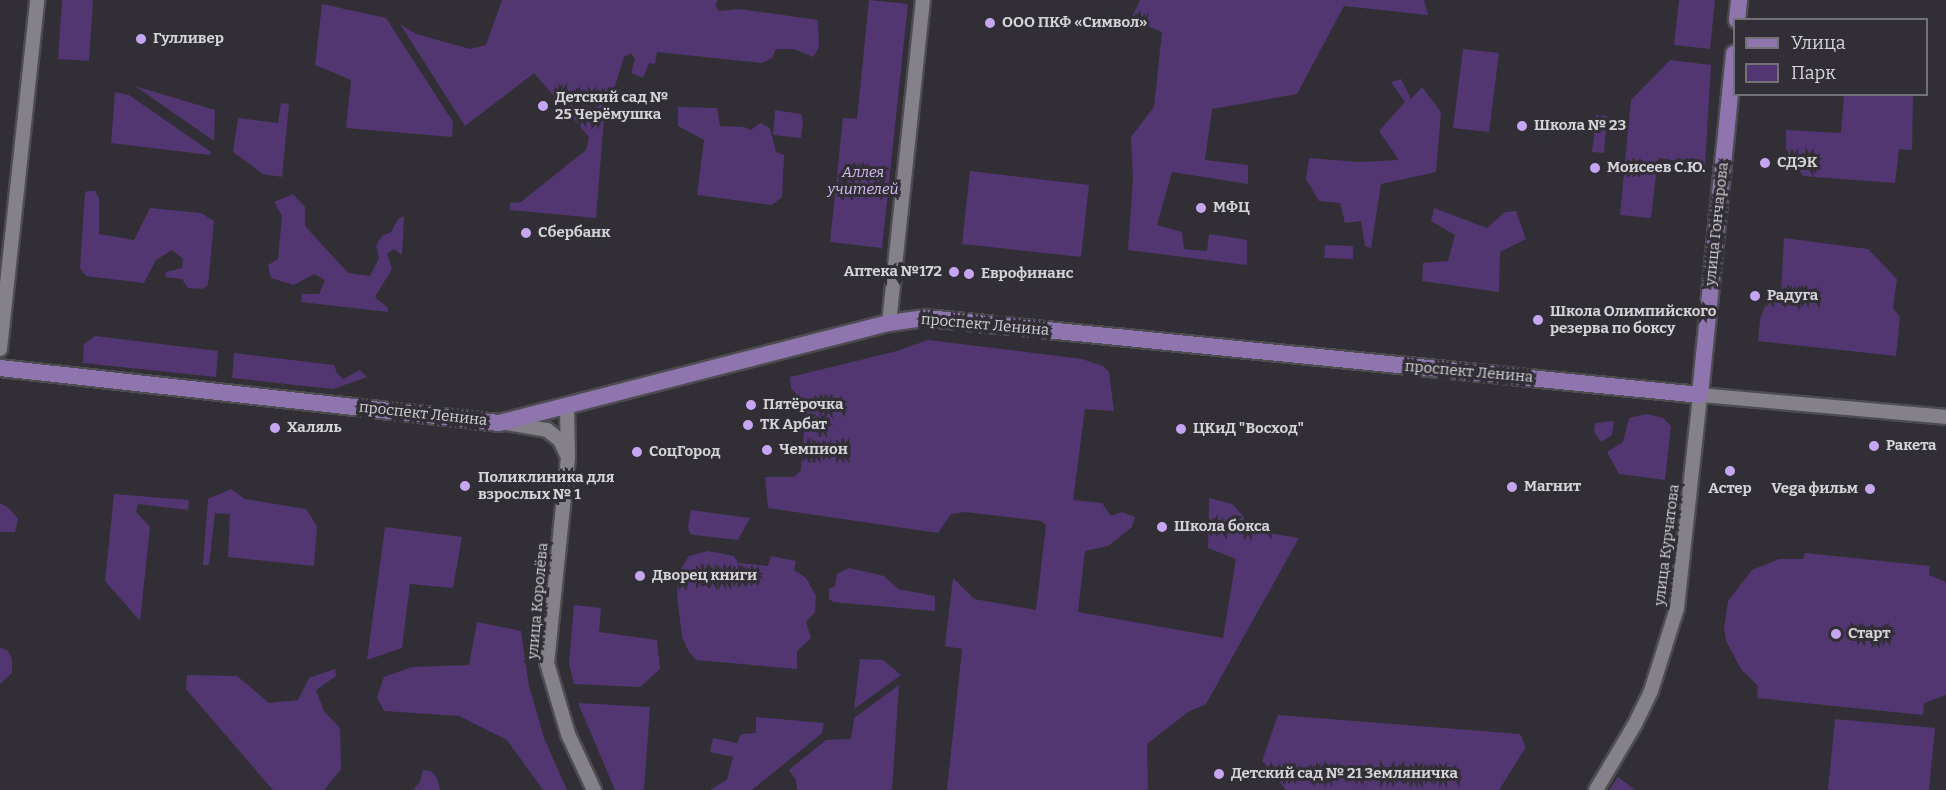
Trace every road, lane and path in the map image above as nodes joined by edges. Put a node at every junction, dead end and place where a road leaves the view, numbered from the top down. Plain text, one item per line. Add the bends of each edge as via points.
1 (36, 0) edge
2 (923, 0) edge
3 (1739, 0) edge
4 (1737, 18) edge
5 (1733, 64) edge
6 (889, 322) junction
7 (0, 349) edge
8 (0, 368) edge
9 (1700, 395) junction
10 (567, 407) junction
11 (1946, 417) edge
12 (499, 423) junction
13 (568, 457) junction
14 (594, 790) edge
15 (1596, 790) edge

1 - 7 street
2 - 6 street
3 - 4 main road
5 - 9 main road, улица Гончарова
6 - 9 main road, проспект Ленина via 926,318
6 - 10 main road, проспект Ленина
8 - 12 main road, проспект Ленина
9 - 11 street, проспект Ленина
9 - 15 street, улица Курчатова via 1677,608 1651,691
10 - 12 main road, проспект Ленина
10 - 13 street, улица Королёва
12 - 13 street via 547,430 560,440
13 - 14 street, улица Королёва via 547,663 568,734

